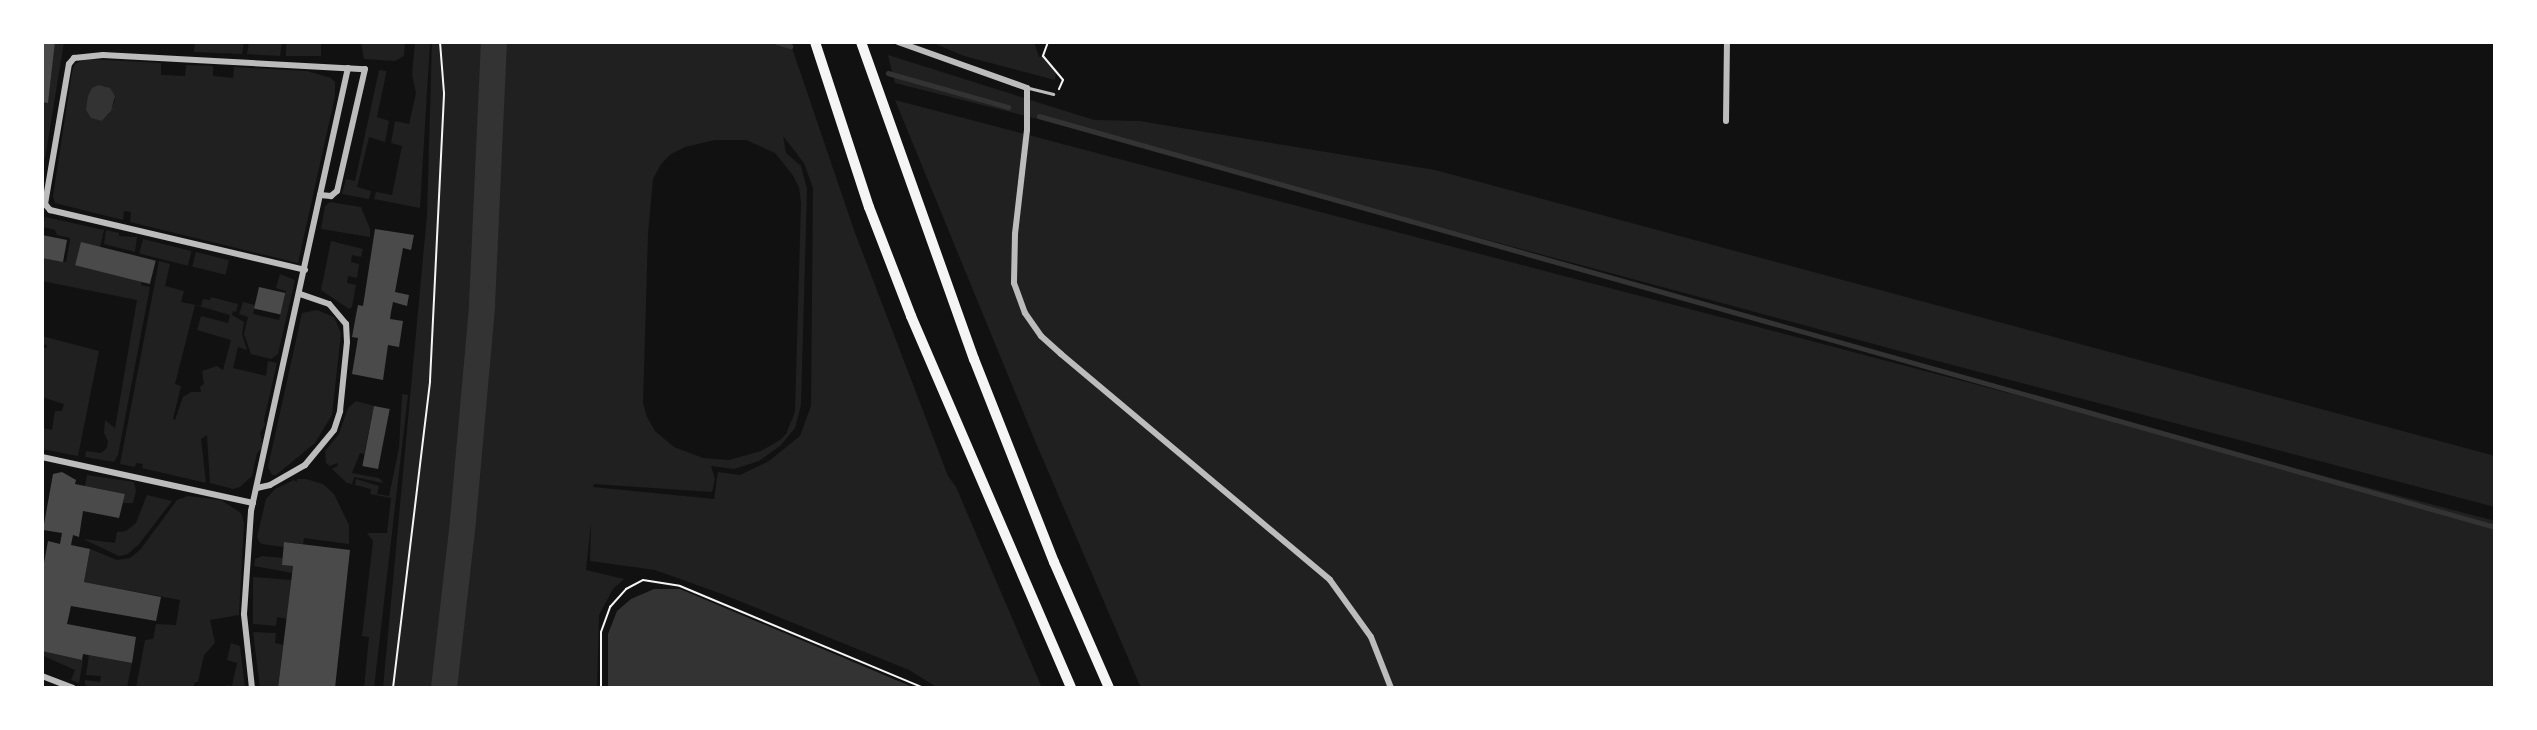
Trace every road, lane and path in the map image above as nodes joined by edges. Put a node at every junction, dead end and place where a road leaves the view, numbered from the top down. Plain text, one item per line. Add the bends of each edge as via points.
1 (440, 42) edge
2 (815, 42) edge
3 (861, 42) edge
4 (898, 42) edge
5 (1048, 42) edge
6 (1727, 42) edge
7 (348, 68) junction
8 (1027, 88) junction
9 (1053, 93) joint
10 (1726, 121) dead end
11 (320, 195) junction
12 (44, 205) edge
13 (305, 270) junction
14 (300, 294) junction
15 (42, 457) edge
16 (256, 488) junction
17 (253, 503) junction
18 (42, 676) edge
19 (73, 688) edge
20 (252, 688) edge
21 (393, 688) edge
22 (601, 688) edge
23 (924, 688) edge
24 (1071, 688) edge
25 (1109, 688) edge
26 (1392, 688) edge

1 - 21 path via 444,93 430,381
2 - 24 highway via 911,316
3 - 25 highway via 978,369 1054,562
4 - 8 street
5 - 9 path via 1043,56 1063,80 1063,85
6 - 10 street
7 - 11 street
7 - 11 street via 365,69 337,191 331,196
7 - 12 street via 78,56 69,64
8 - 9 lane
8 - 26 street via 1014,283 1025,313 1041,336 1061,354 1330,580 1371,637
11 - 13 street
12 - 13 street via 50,210
13 - 14 street
14 - 16 street
14 - 16 street via 328,304 346,324 340,411 334,430 306,465 270,485
15 - 17 street
16 - 17 street
17 - 20 street via 244,614
18 - 19 street
22 - 23 path via 601,632 610,607 626,590 643,580 680,586

